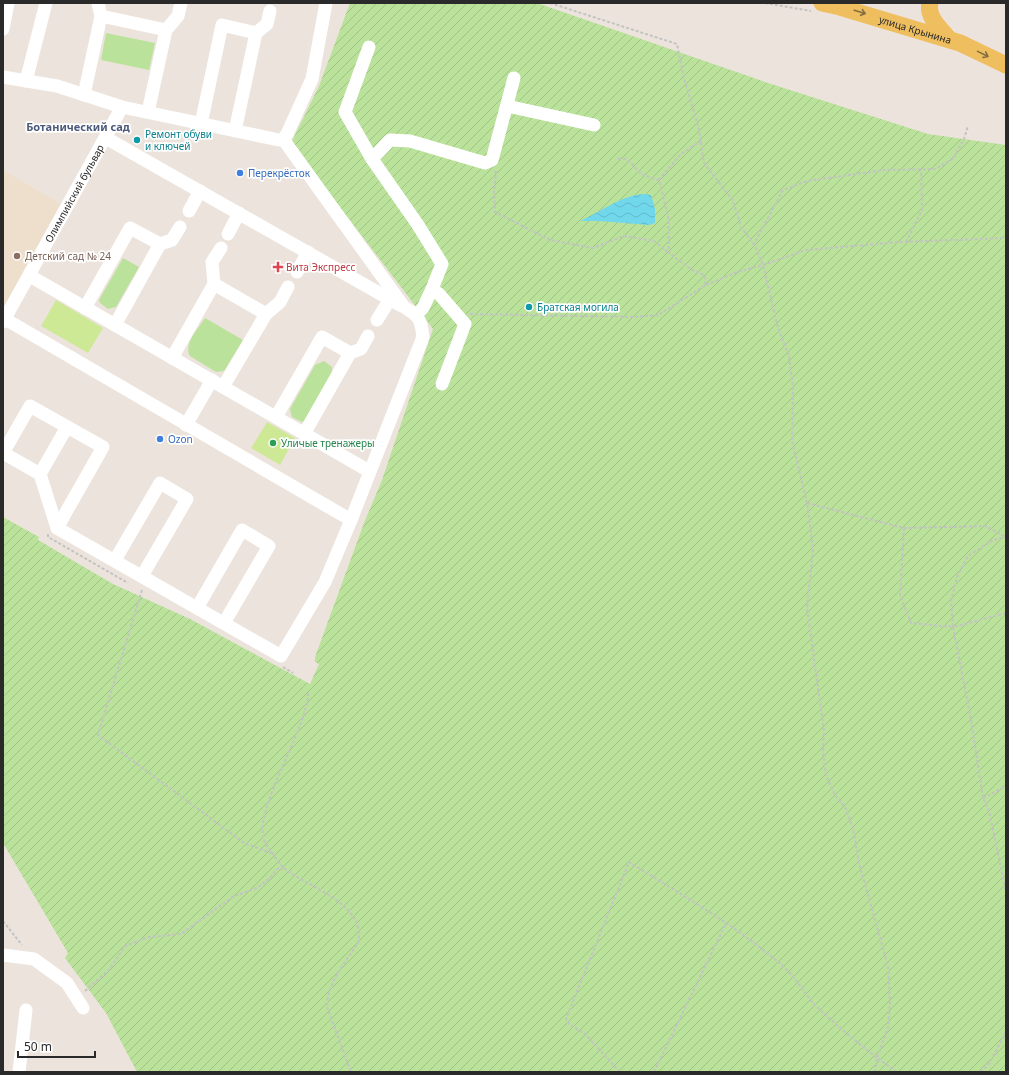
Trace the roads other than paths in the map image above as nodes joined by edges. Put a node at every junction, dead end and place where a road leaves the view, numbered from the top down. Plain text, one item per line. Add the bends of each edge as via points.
1 (8, 3) edge
2 (46, 3) edge
3 (98, 3) edge
4 (181, 3) edge
5 (326, 3) edge
6 (822, 3) edge
7 (930, 3) edge
8 (270, 10) dead end
9 (101, 16) junction
10 (3, 29) edge
11 (166, 30) junction
12 (256, 33) junction
13 (950, 40) junction
14 (369, 47) dead end
15 (1006, 65) edge
16 (3, 77) edge
17 (514, 78) dead end
18 (26, 81) junction
19 (84, 95) junction
20 (507, 106) junction
21 (122, 107) junction
22 (148, 112) junction
23 (201, 124) junction
24 (594, 125) dead end
25 (235, 131) junction
26 (106, 138) junction
27 (283, 138) junction
28 (372, 159) junction
29 (200, 191) junction
30 (189, 211) dead end
31 (239, 213) junction
32 (180, 226) dead end
33 (228, 234) dead end
34 (160, 244) junction
35 (221, 248) dead end
36 (308, 252) junction
37 (297, 272) dead end
38 (30, 276) junction
39 (214, 284) junction
40 (288, 287) dead end
41 (432, 289) junction
42 (390, 299) junction
43 (404, 307) junction
44 (85, 308) junction
45 (266, 314) junction
46 (416, 315) junction
47 (378, 320) dead end
48 (4, 321) edge
49 (115, 325) junction
50 (368, 336) dead end
51 (350, 353) junction
52 (172, 358) junction
53 (212, 380) junction
54 (442, 384) dead end
55 (223, 387) junction
56 (276, 417) junction
57 (186, 425) junction
58 (67, 427) junction
59 (304, 434) junction
60 (3, 453) edge
61 (369, 471) junction
62 (40, 474) junction
63 (351, 520) junction
64 (58, 528) junction
65 (116, 560) junction
66 (142, 576) junction
67 (197, 608) junction
68 (224, 623) junction
69 (3, 955) edge
70 (83, 1008) dead end
71 (26, 1010) dead end
72 (19, 1072) edge

1 - 10 street
2 - 18 street
3 - 9 street
4 - 11 street via 178,16
5 - 27 street via 312,79
6 -> 13 main road, улица Крынина
7 - 13 main road via 934,22
8 - 12 street via 267,24
9 - 11 street
9 - 19 street
11 - 22 street
12 - 23 street via 222,25
12 - 25 street
13 -> 15 main road, улица Крынина
14 - 28 street via 345,112
16 - 18 street
17 - 20 street
18 - 19 street via 57,86
19 - 21 street
20 - 24 street
20 - 28 street via 496,150 492,160 485,163 410,141 390,140
21 - 22 street
21 - 26 street, Олимпийский бульвар
22 - 23 street
23 - 25 street
25 - 27 street via 279,140
26 - 29 street
26 - 38 street, Олимпийский бульвар
27 - 43 street
28 - 41 street via 442,264
29 - 30 street
29 - 31 street
31 - 33 street
31 - 36 street
32 - 34 street via 172,240
34 - 44 street via 130,228
34 - 49 street
35 - 39 street via 212,262
36 - 37 street
36 - 42 street
38 - 44 street
38 - 48 street, Олимпийский бульвар
39 - 45 street
39 - 52 street
40 - 45 street via 280,302
41 - 46 street via 424,308
41 - 54 street via 464,324
42 - 43 street
42 - 47 street
43 - 46 street
44 - 49 street
45 - 55 street
46 - 61 street via 422,324 423,337
48 - 57 street
49 - 52 street
50 - 51 street via 361,349
51 - 56 street via 322,337
51 - 59 street
52 - 53 street
53 - 55 street
53 - 57 street
55 - 56 street
56 - 59 street
57 - 63 street
58 - 60 street via 30,406
58 - 62 street
58 - 64 street via 103,447
59 - 61 street
60 - 62 street
61 - 63 street
62 - 64 street
63 - 68 street via 325,582 281,656
64 - 65 street
65 - 66 street
65 - 66 street via 160,483 187,499
66 - 67 street
67 - 68 street
67 - 68 street via 242,530 269,546
69 - 70 street via 34,959 67,983
71 - 72 street

